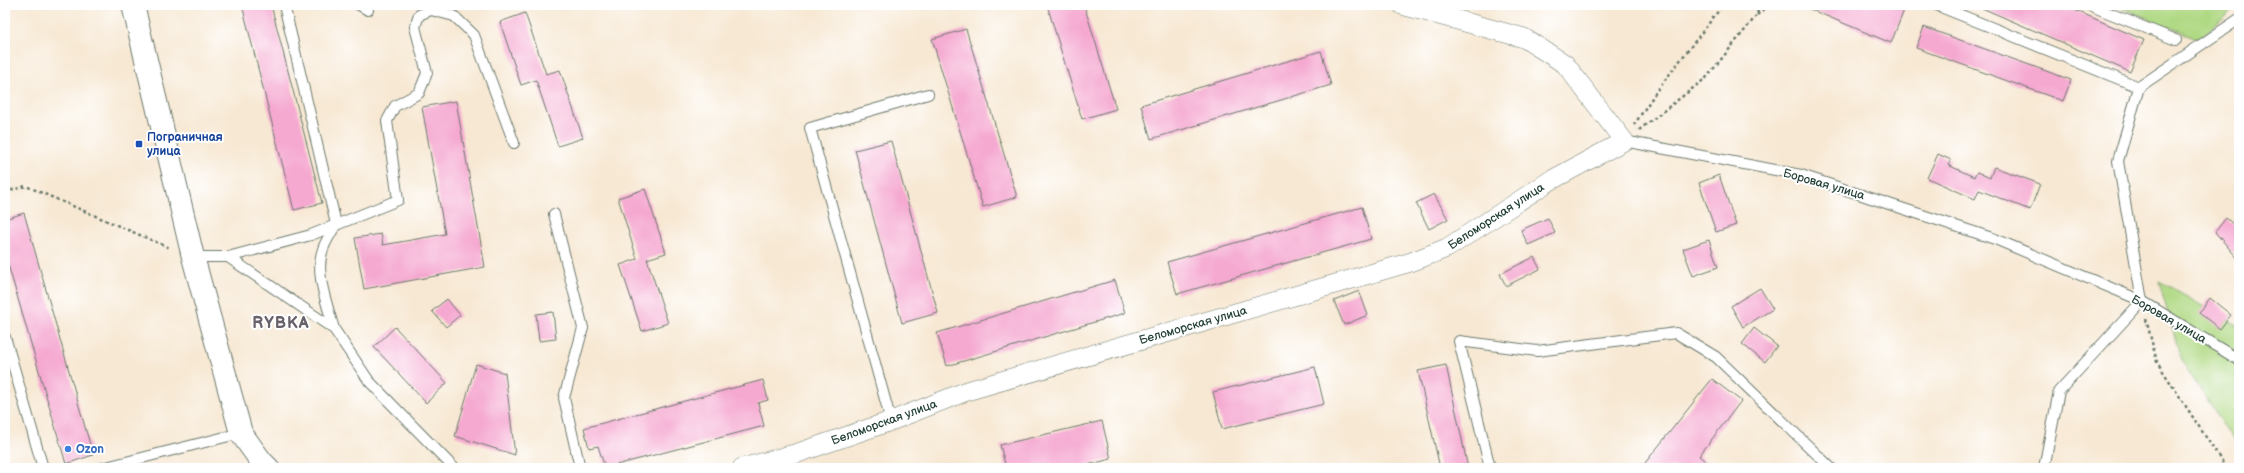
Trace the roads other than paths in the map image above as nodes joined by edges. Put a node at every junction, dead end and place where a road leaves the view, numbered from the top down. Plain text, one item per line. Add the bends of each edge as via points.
1 (133, 5) edge
2 (284, 5) edge
3 (359, 5) edge
4 (1402, 5) edge
5 (1936, 5) edge
6 (2089, 5) edge
7 (368, 10) dead end
8 (2239, 19) edge
9 (2176, 40) dead end
10 (2140, 87) junction
11 (928, 94) dead end
12 (1624, 141) junction
13 (514, 143) dead end
14 (554, 214) dead end
15 (336, 224) junction
16 (193, 257) junction
17 (228, 257) junction
18 (2142, 301) junction
19 (334, 329) junction
20 (5, 337) edge
21 (2239, 360) edge
22 (892, 420) junction
23 (241, 433) junction
24 (44, 468) edge
25 (102, 468) edge
26 (268, 468) edge
27 (454, 468) edge
28 (580, 468) edge
29 (742, 468) edge
30 (1490, 468) edge
31 (1831, 468) edge
32 (2044, 468) edge

1 - 16 main road
2 - 15 lane
3 - 7 lane
4 - 12 street via 1524,38 1565,64
5 - 10 lane
6 - 9 lane
8 - 10 lane
10 - 18 lane via 2118,161
11 - 22 lane via 810,128
12 - 18 lane, Боровая улица via 1801,175 1995,239
12 - 22 street, Беломорская улица via 1548,182 1447,248 1411,262 967,391
13 - 15 lane via 474,36 454,16 431,10 419,15 414,27 427,73 419,93 395,106 386,121 398,200
14 - 28 lane via 583,328 564,398
15 - 17 lane via 311,235
15 - 19 lane via 322,250 321,266 322,281
16 - 17 lane
16 - 23 main road
17 - 19 lane
18 - 21 lane, Боровая улица
18 - 32 lane via 2059,391
19 - 27 lane via 370,381
20 - 24 lane
22 - 29 street, Беломорская улица via 798,453
23 - 25 lane
23 - 26 main road
30 - 31 lane via 1459,341 1537,351 1676,333 1716,357

